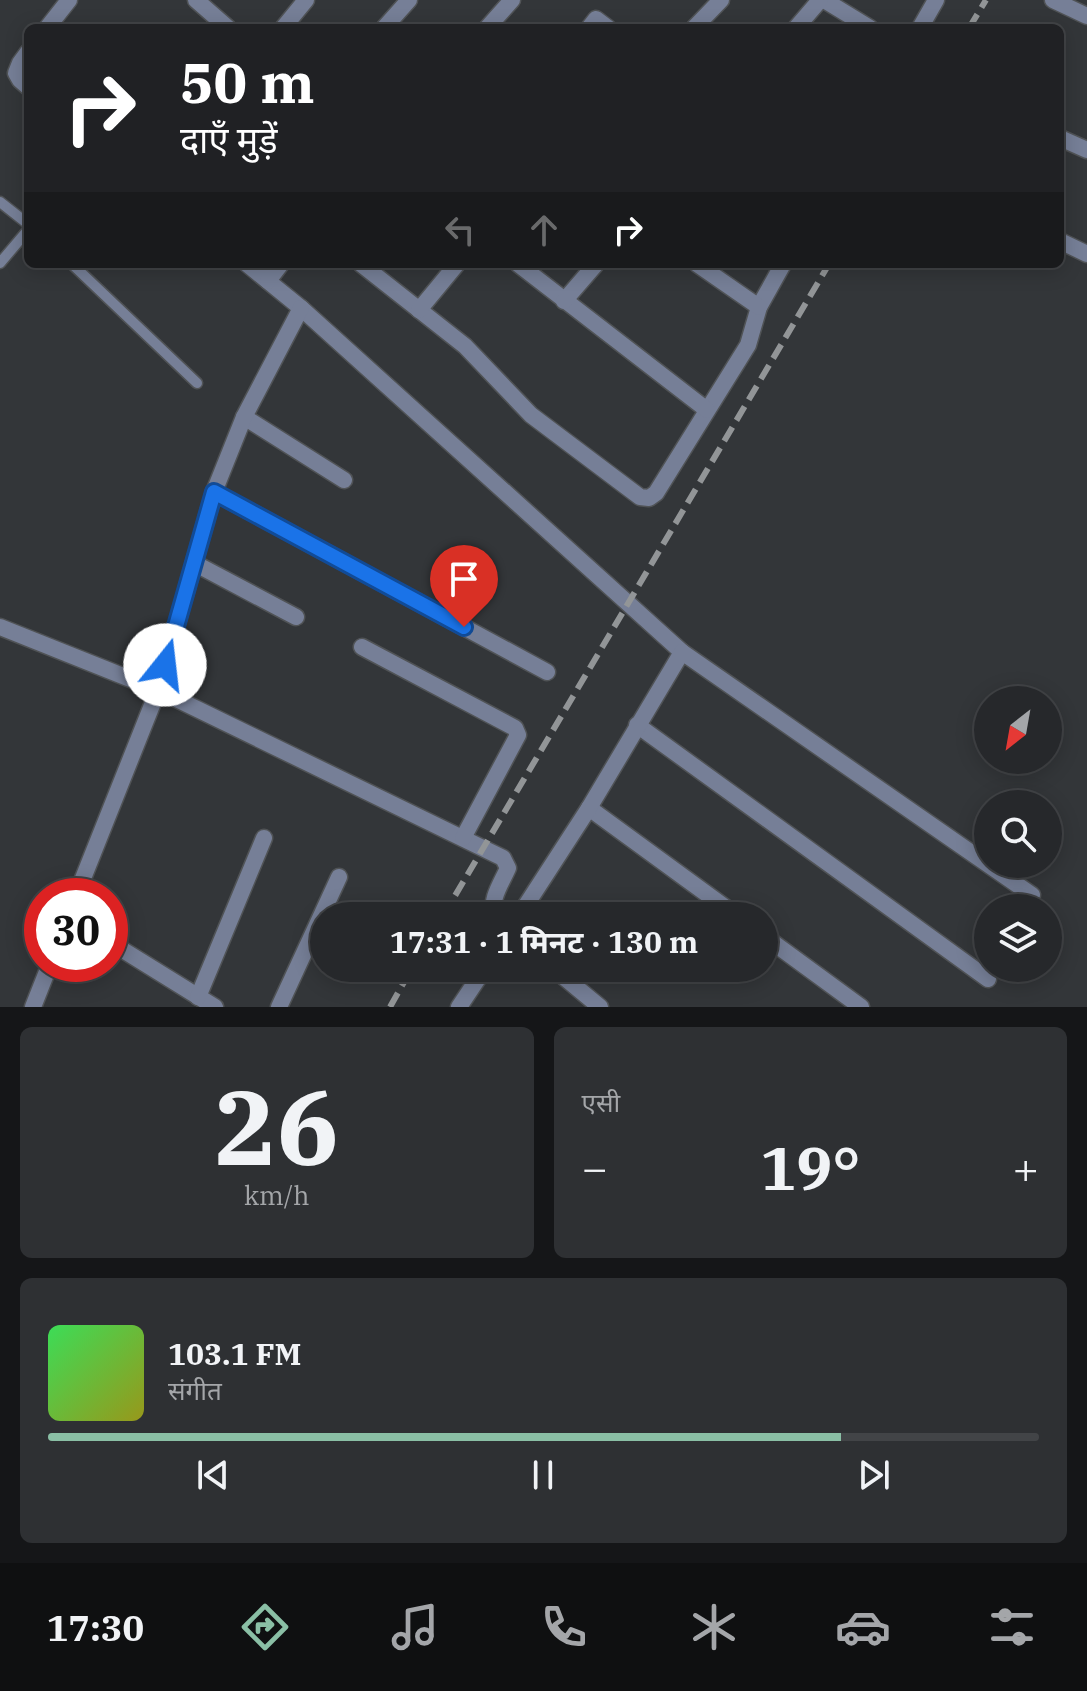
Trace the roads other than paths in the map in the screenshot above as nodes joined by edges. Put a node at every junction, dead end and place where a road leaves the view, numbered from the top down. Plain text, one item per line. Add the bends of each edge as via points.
1 (69, 0) edge
2 (196, 0) edge
3 (306, 0) edge
4 (409, 0) edge
5 (512, 0) edge
6 (721, 0) edge
7 (822, 0) edge
8 (936, 0) edge
9 (1053, 0) edge
10 (1087, 16) edge
11 (50, 24) edge
12 (223, 24) edge
13 (286, 24) edge
14 (388, 24) edge
15 (491, 24) edge
16 (698, 24) edge
17 (800, 24) edge
18 (863, 24) edge
19 (922, 24) edge
20 (24, 58) edge
21 (24, 82) edge
22 (1064, 140) edge
23 (1087, 150) edge
24 (0, 202) edge
25 (24, 223) edge
26 (24, 232) edge
27 (1064, 243) edge
28 (1087, 254) edge
29 (0, 263) edge
30 (76, 268) edge
31 (252, 268) edge
32 (278, 268) edge
33 (366, 268) edge
34 (454, 268) edge
35 (523, 268) edge
36 (593, 268) edge
37 (706, 268) edge
38 (781, 268) edge
39 (268, 281) junction
40 (564, 301) junction
41 (759, 307) junction
42 (301, 308) junction
43 (419, 310) junction
44 (197, 383) dead end
45 (707, 410) junction
46 (244, 417) junction
47 (344, 480) dead end
48 (214, 492) junction
49 (194, 563) junction
50 (296, 617) dead end
51 (0, 627) edge
52 (362, 647) dead end
53 (682, 652) junction
54 (547, 672) dead end
55 (158, 690) junction
56 (637, 725) junction
57 (589, 808) junction
58 (264, 838) dead end
59 (463, 838) junction
60 (339, 877) dead end
61 (83, 878) edge
62 (1031, 894) edge
63 (494, 902) edge
64 (528, 902) edge
65 (718, 902) edge
66 (778, 946) edge
67 (128, 953) edge
68 (974, 969) edge
69 (43, 982) edge
70 (476, 982) edge
71 (570, 982) edge
72 (198, 997) junction
73 (33, 1007) edge
74 (215, 1007) edge
75 (279, 1007) edge
76 (459, 1007) edge
77 (600, 1007) edge
78 (861, 1007) edge

1 - 11 street
2 - 12 street
3 - 13 street
4 - 14 street
5 - 15 street
6 - 16 street
7 - 17 street
7 - 18 street
8 - 19 street
9 - 10 street
20 - 21 street via 16,73
22 - 23 street
24 - 25 lane
26 - 29 lane
27 - 28 street
30 - 44 lane
31 - 39 street
32 - 39 street
33 - 43 street
34 - 43 street
35 - 40 street
36 - 40 street
37 - 41 street
38 - 41 street
39 - 42 street
40 - 45 street
41 - 45 street via 748,345
42 - 46 street
42 - 53 street
43 - 45 street via 465,346 531,415 640,497 656,493
46 - 47 street
46 - 48 street
48 - 49 street
48 - 54 street
49 - 50 street
49 - 55 street
51 - 55 street
52 - 59 street via 515,728 518,735
53 - 56 street
53 - 62 street
55 - 59 street
55 - 61 street
56 - 57 street
56 - 68 street
57 - 64 street
57 - 65 street
58 - 72 street
59 - 63 street via 507,862
60 - 75 street
66 - 78 street
67 - 72 street
69 - 73 street
70 - 76 street
71 - 77 street
72 - 74 street

